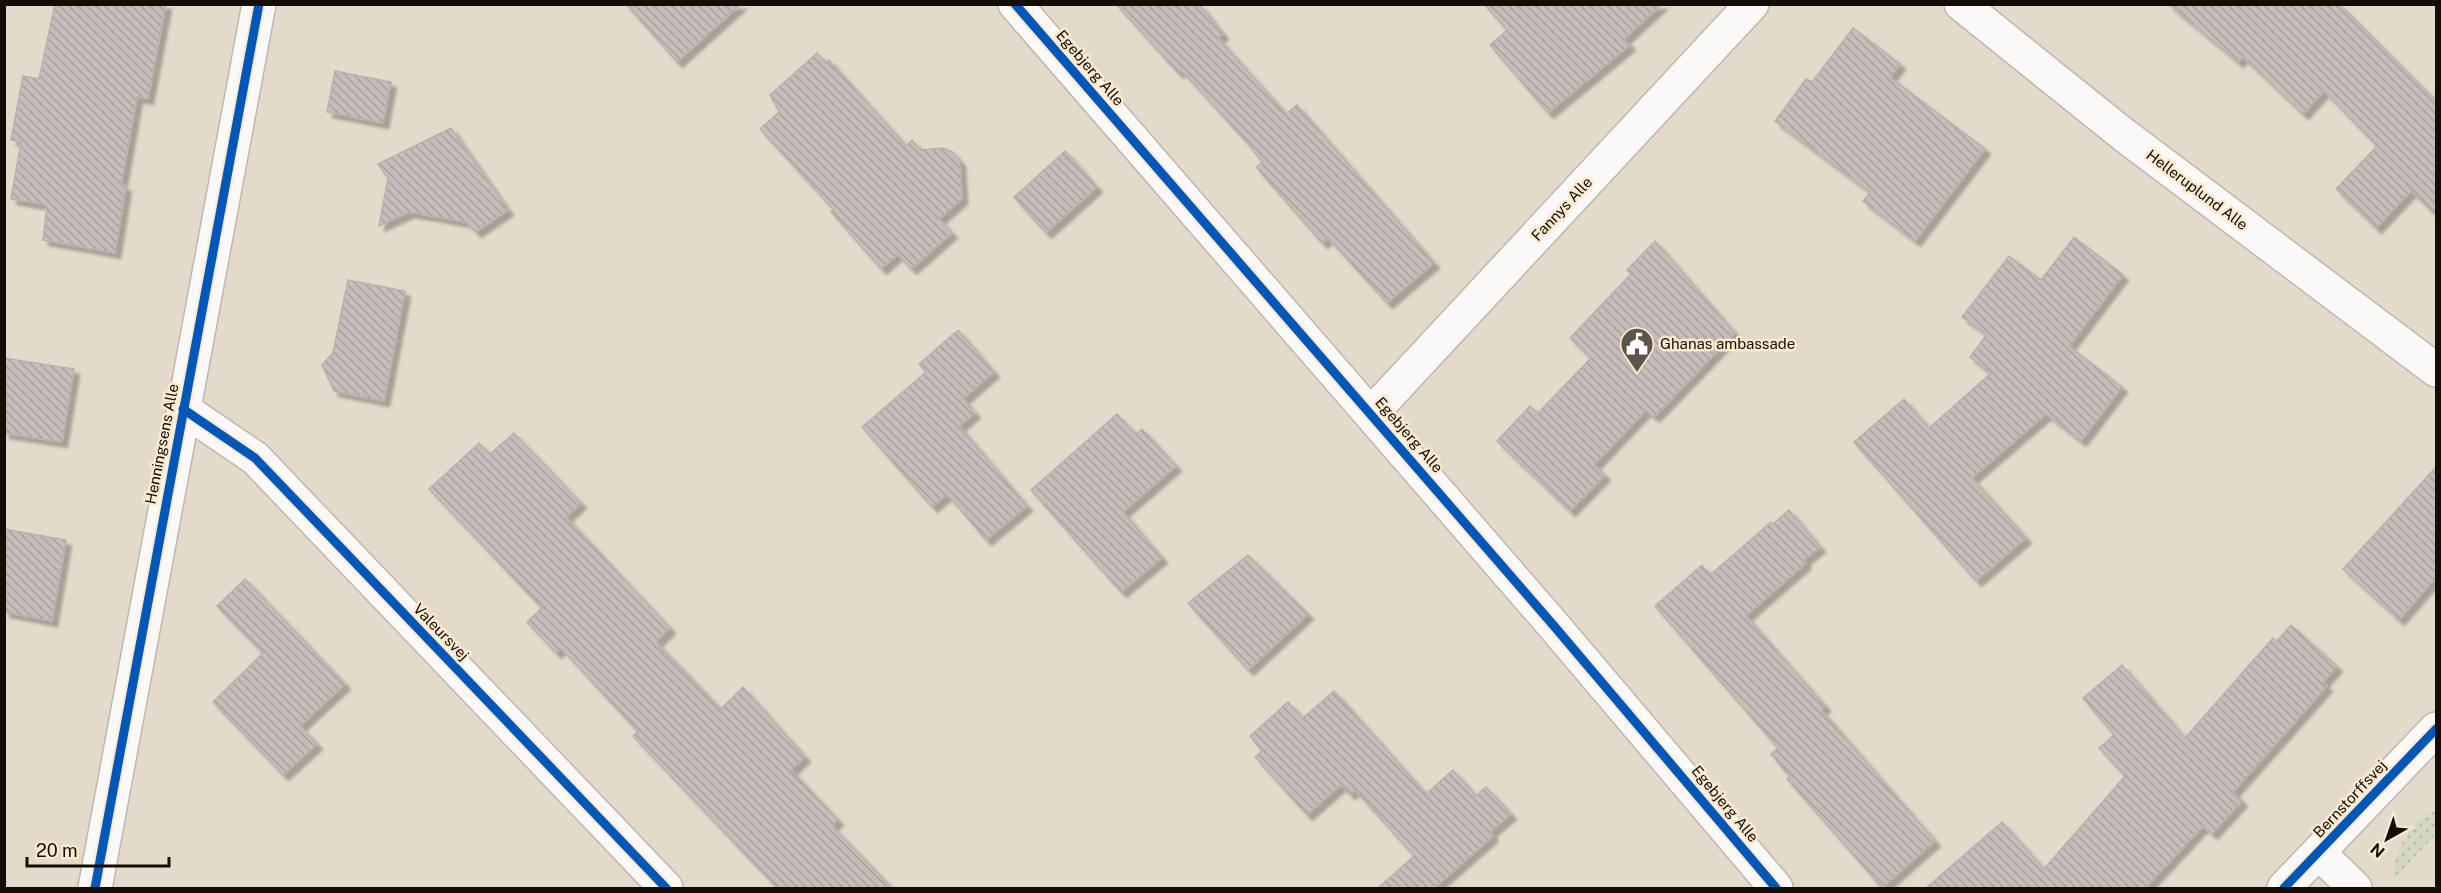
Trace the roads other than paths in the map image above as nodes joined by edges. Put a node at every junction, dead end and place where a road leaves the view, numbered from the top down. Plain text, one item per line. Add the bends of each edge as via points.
1 (259, 4) edge
2 (1015, 4) edge
3 (1752, 4) edge
4 (1961, 4) edge
5 (2436, 370) edge
6 (183, 409) junction
7 (1371, 414) junction
8 (2436, 729) edge
9 (2319, 853) junction
10 (94, 888) edge
11 (666, 888) edge
12 (1776, 888) edge
13 (2284, 888) edge
14 (2355, 888) edge

1 - 6 street, Henningsens Alle
2 - 7 street, Egebjerg Alle
3 - 7 street, Fannys Alle
4 - 5 street, Helleruplund Alle via 2124,135
6 - 10 street, Henningsens Alle
6 - 11 street, Valeursvej via 255,458
7 - 12 street, Egebjerg Alle
8 - 9 street, Bernstorffsvej
9 - 13 street, Bernstorffsvej
9 - 14 street

